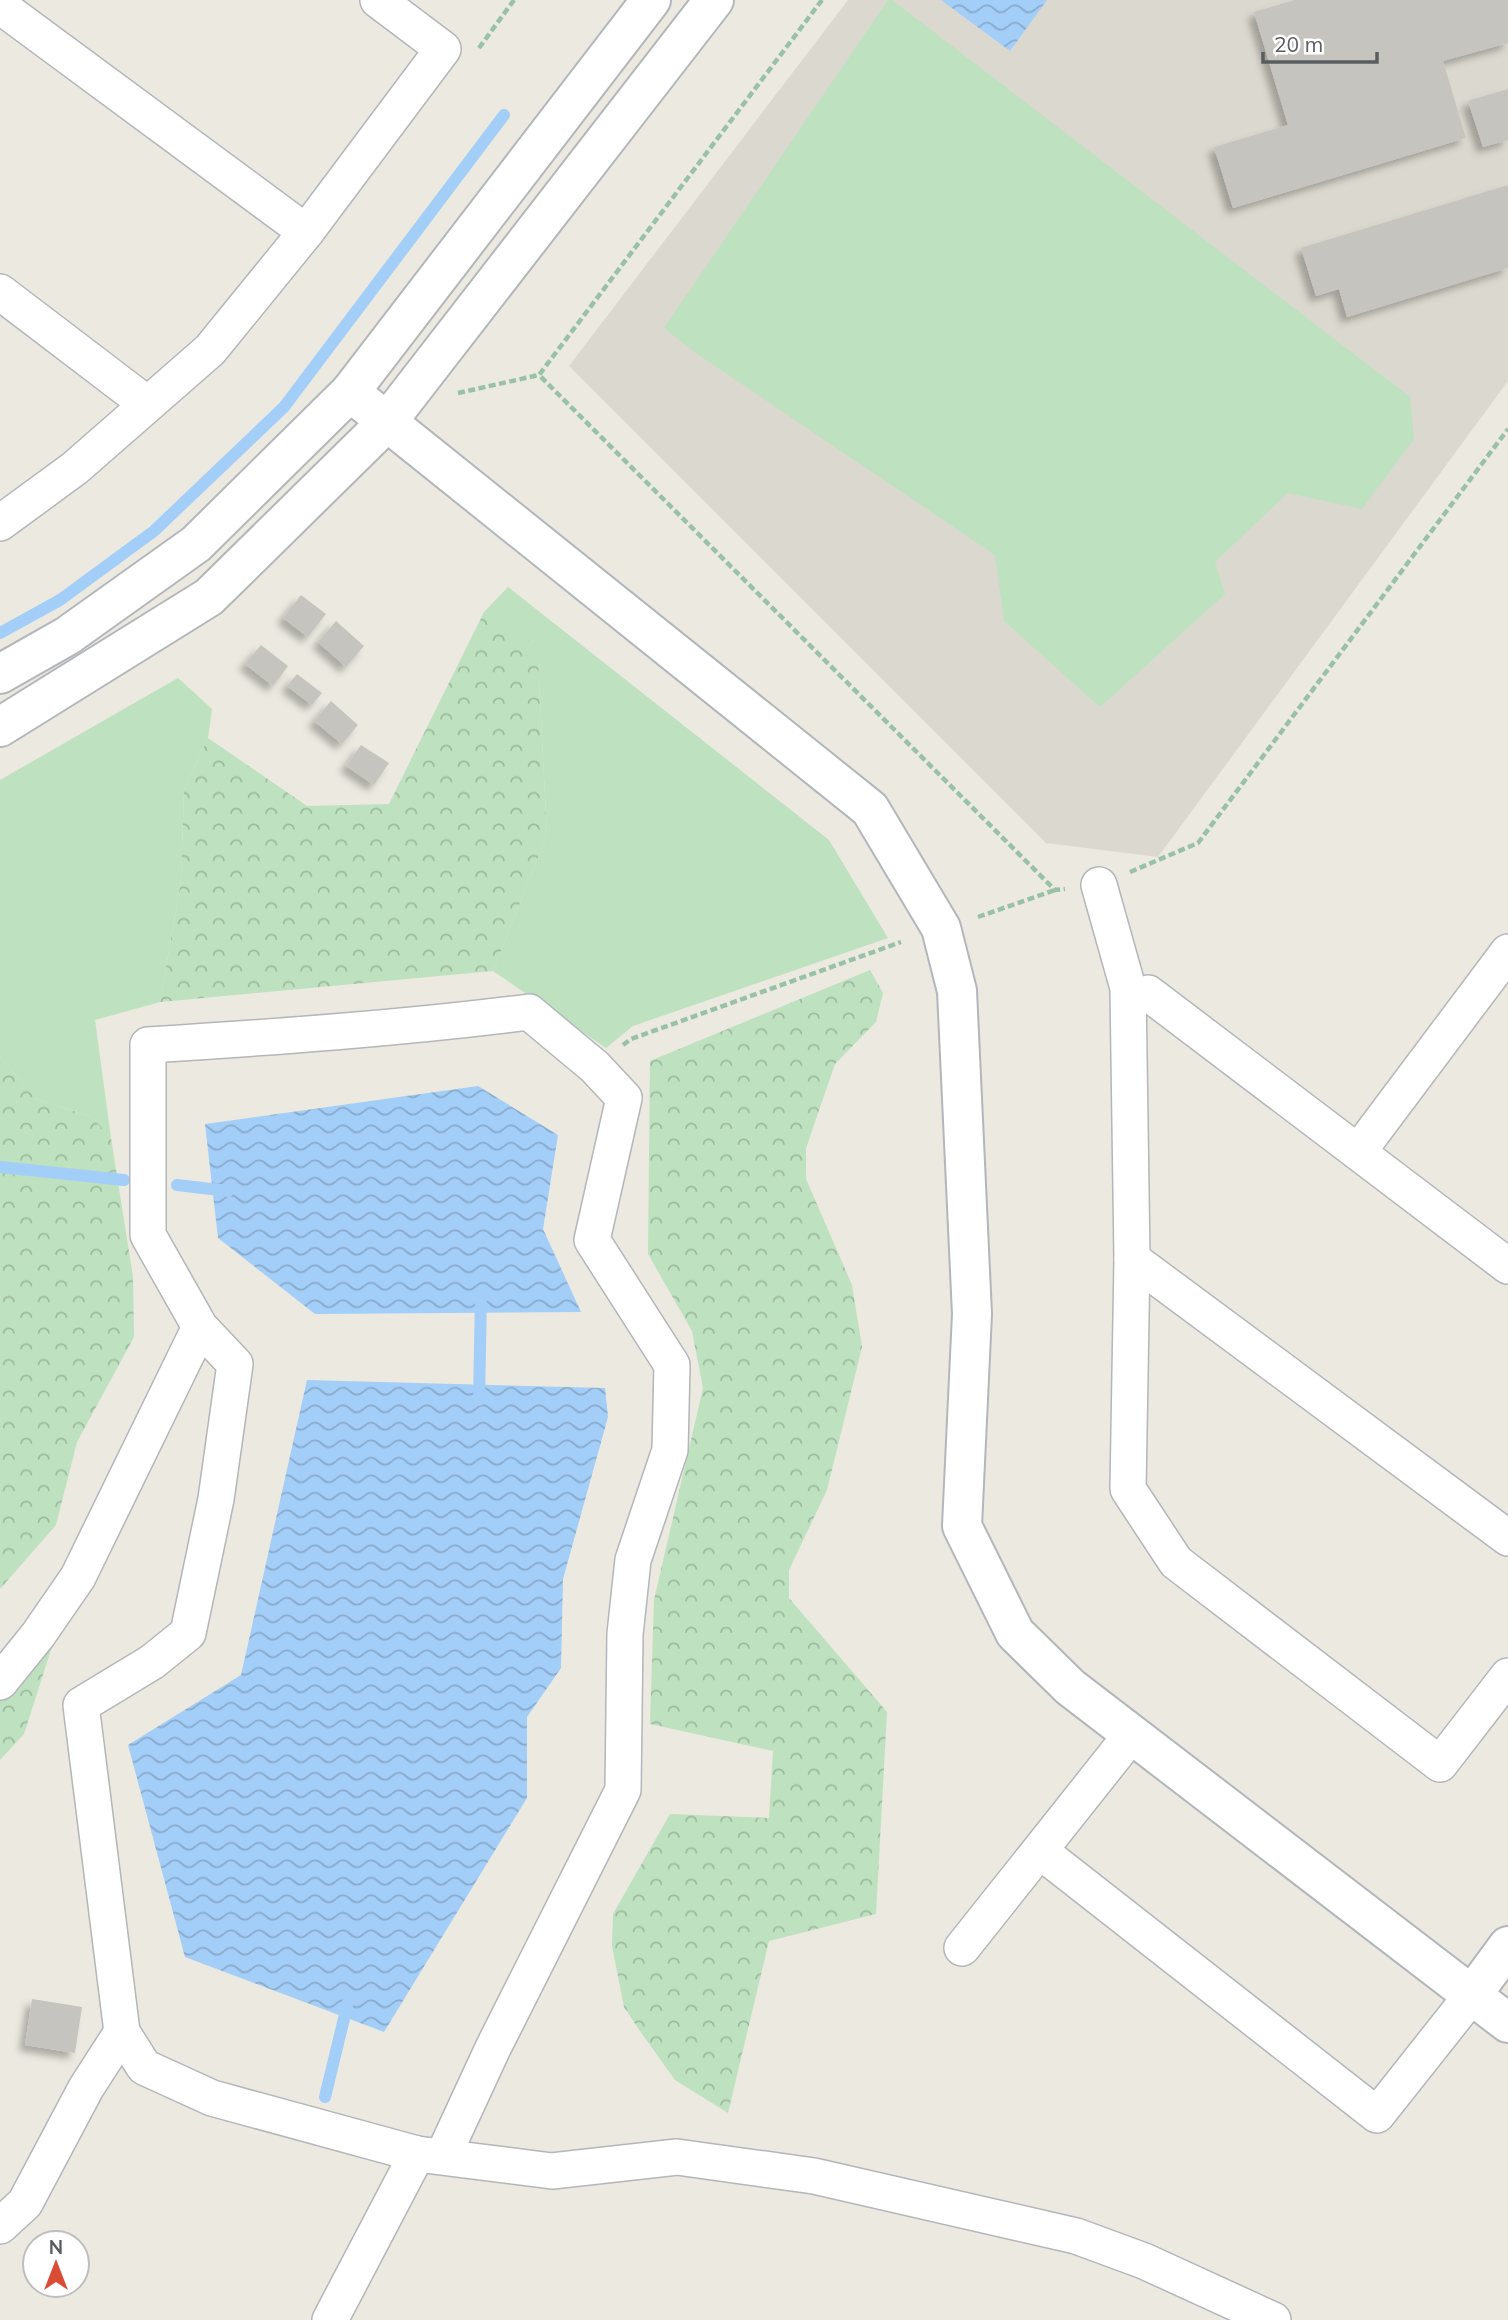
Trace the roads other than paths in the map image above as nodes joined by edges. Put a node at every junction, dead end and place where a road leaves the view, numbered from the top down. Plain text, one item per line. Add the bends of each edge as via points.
1 (378, 0) edge
2 (651, 0) edge
3 (713, 0) edge
4 (0, 5) edge
5 (306, 232) junction
6 (0, 292) edge
7 (351, 392) junction
8 (147, 404) junction
9 (387, 422) junction
10 (0, 523) edge
11 (0, 674) edge
12 (0, 727) edge
13 (1100, 885) road end
14 (1508, 953) edge
15 (1148, 993) dead end
16 (1358, 1152) junction
17 (1132, 1259) junction
18 (1508, 1266) edge
19 (200, 1327) junction
20 (1508, 1538) edge
21 (1508, 1676) edge
22 (0, 1682) edge
23 (1132, 1734) junction
24 (1040, 1851) junction
25 (1508, 1946) edge
26 (962, 1948) dead end
27 (1472, 1995) junction
28 (1508, 2023) edge
29 (122, 2032) junction
30 (430, 2155) junction
31 (0, 2226) edge
32 (330, 2320) edge
33 (1273, 2320) edge

1 - 5 street via 443,49
2 - 7 street
3 - 9 street
4 - 5 street
5 - 8 street via 210,350
6 - 8 street
7 - 9 street
7 - 11 street via 196,544 67,636
8 - 10 street via 75,468
9 - 12 street via 209,597
9 - 23 street via 870,809 942,928 957,991 972,1314 962,1526 1016,1633 1070,1687
13 - 17 street via 1128,988
14 - 16 street
15 - 16 street
16 - 18 street
17 - 20 street
17 - 21 street via 1128,1489 1175,1562 1440,1763
19 - 22 street via 78,1577
19 - 29 street via 235,1364 216,1499 188,1633 152,1662 81,1705
19 - 30 street via 148,1234 148,1045 529,1012 624,1098 592,1240 672,1365 670,1450 633,1560 625,1634 623,1790 493,2048
23 - 24 street
23 - 27 street
24 - 26 street
24 - 27 street via 1377,2115
25 - 27 street
27 - 28 street
29 - 30 street via 144,2067 212,2098
29 - 31 street via 24,2203
30 - 32 street
30 - 33 street via 552,2171 677,2157 814,2176 1076,2236 1144,2261

